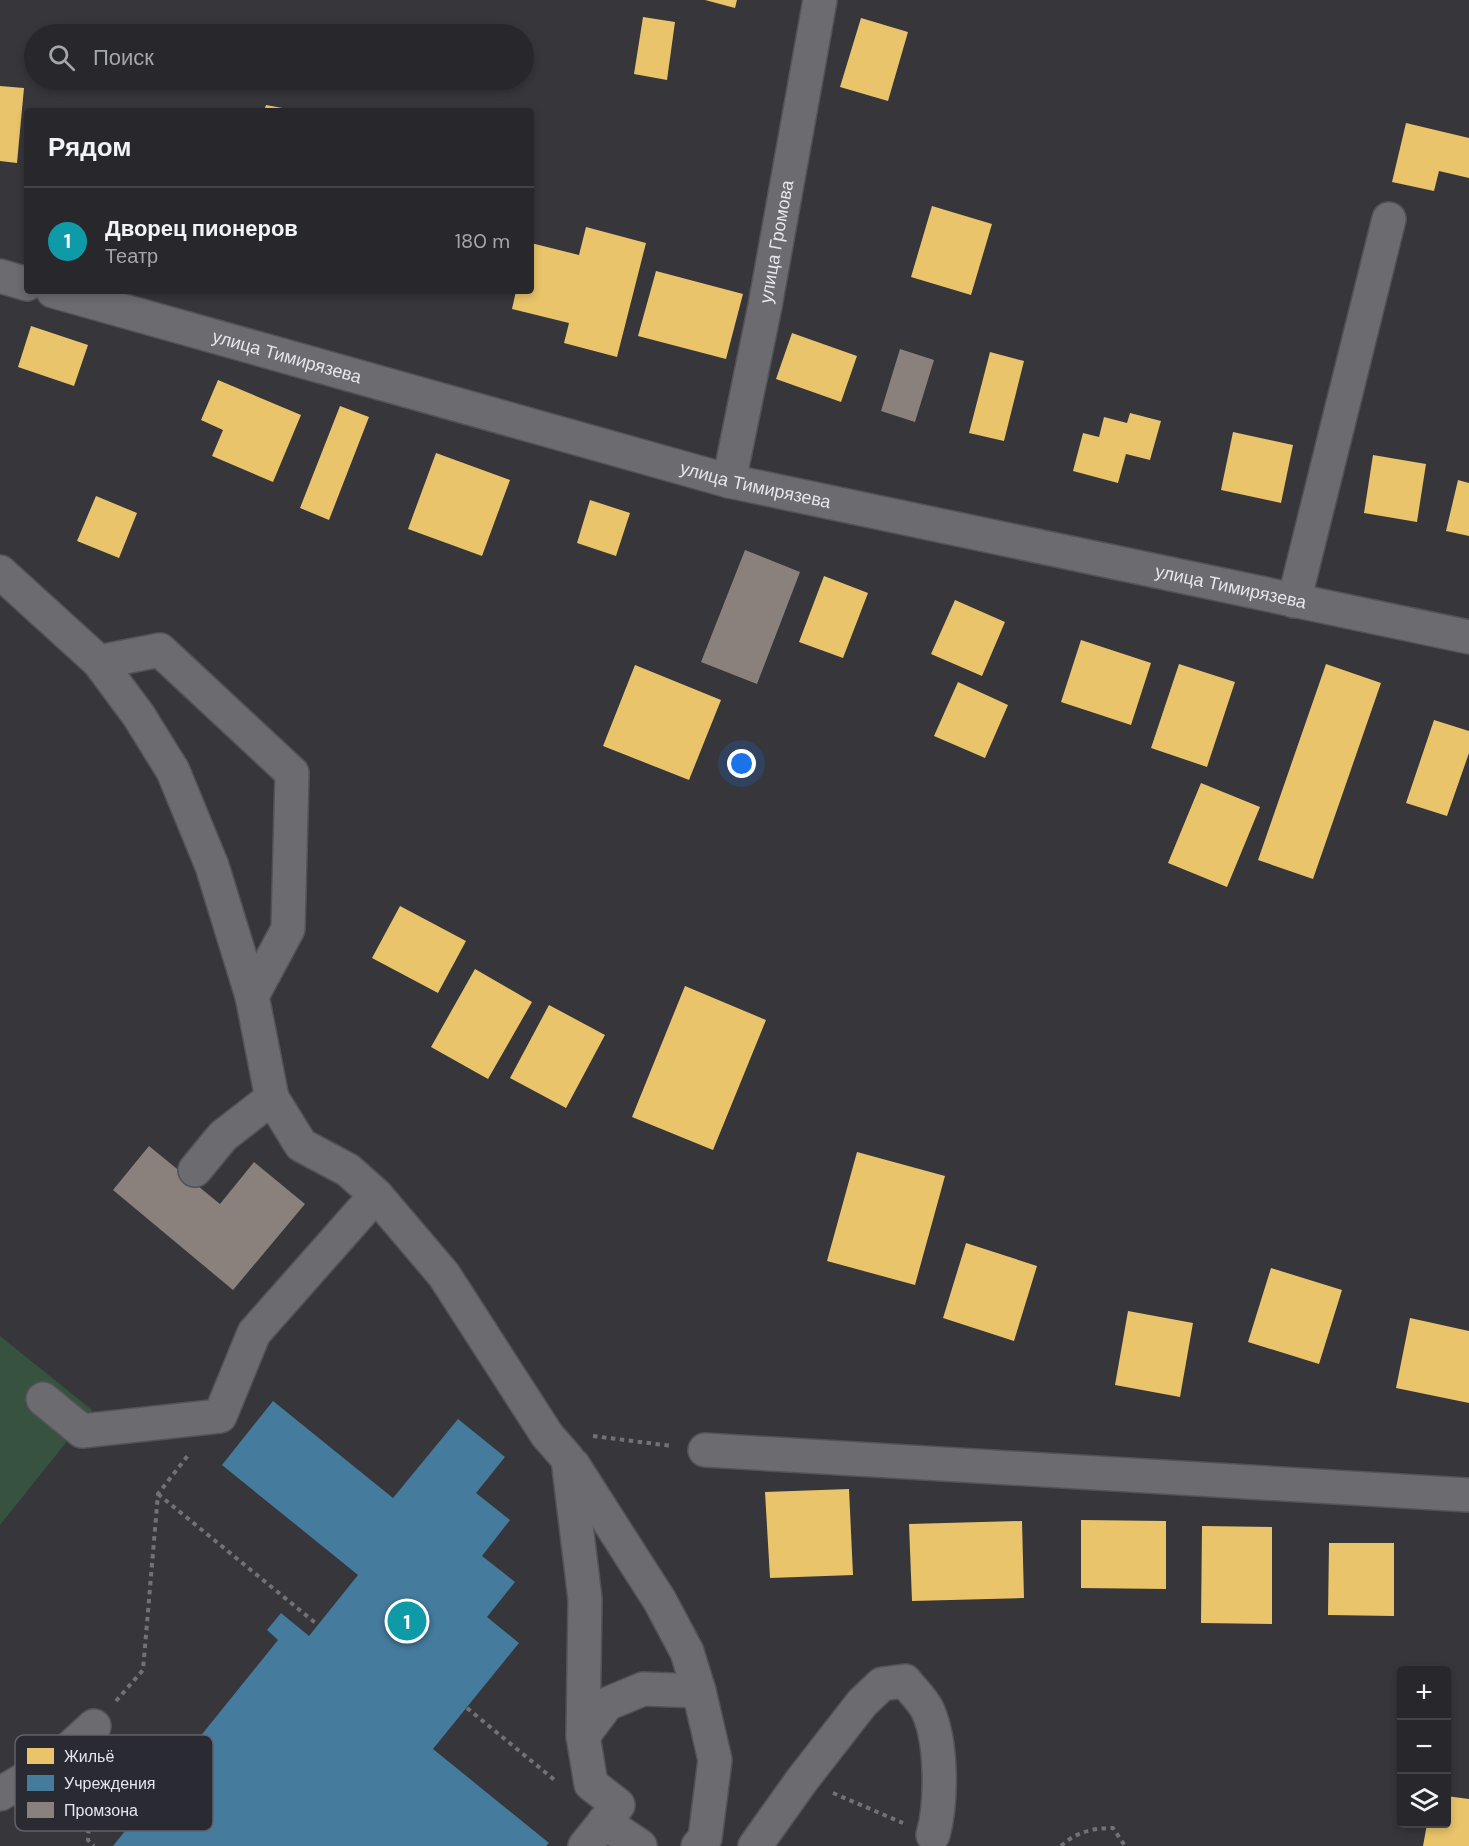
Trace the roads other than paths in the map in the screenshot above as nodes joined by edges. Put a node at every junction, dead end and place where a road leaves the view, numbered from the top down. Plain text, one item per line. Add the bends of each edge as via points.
1 (820, 0) edge
2 (1389, 219) dead end
3 (0, 276) edge
4 (24, 283) edge
5 (64, 294) edge
6 (729, 481) junction
7 (0, 572) edge
8 (1294, 601) junction
9 (1469, 637) edge
10 (99, 662) junction
11 (252, 996) junction
12 (272, 1098) junction
13 (195, 1170) dead end
14 (376, 1195) junction
15 (43, 1399) dead end
16 (577, 1445) junction
17 (705, 1450) road end
18 (1469, 1496) edge
19 (699, 1691) junction
20 (94, 1726) road end
21 (84, 1735) edge
22 (582, 1736) junction
23 (15, 1785) edge
24 (0, 1794) edge
25 (595, 1834) edge
26 (933, 1835) road end
27 (640, 1846) edge
28 (698, 1846) edge
29 (755, 1846) edge

1 - 6 street, улица Громова
2 - 8 street
3 - 4 street
5 - 6 street, улица Тимирязева
6 - 8 street, улица Тимирязева
7 - 10 street
8 - 9 street, улица Тимирязева
10 - 11 street via 173,771 212,866
10 - 11 street via 160,650 292,773 288,929
11 - 12 street
12 - 13 street via 223,1136
12 - 14 street via 301,1146 348,1170
14 - 15 street via 254,1333 220,1416 82,1431
14 - 16 street via 444,1275 547,1435
16 - 19 street via 687,1652
16 - 22 street via 585,1599
17 - 18 street
19 - 22 street via 643,1689 607,1704
19 - 28 street via 715,1760 705,1838
20 - 21 street
22 - 25 street via 591,1784 618,1805
23 - 24 street
25 - 27 street
26 - 29 street via 938,1819 939,1750 927,1710 905,1681 882,1684 862,1702

